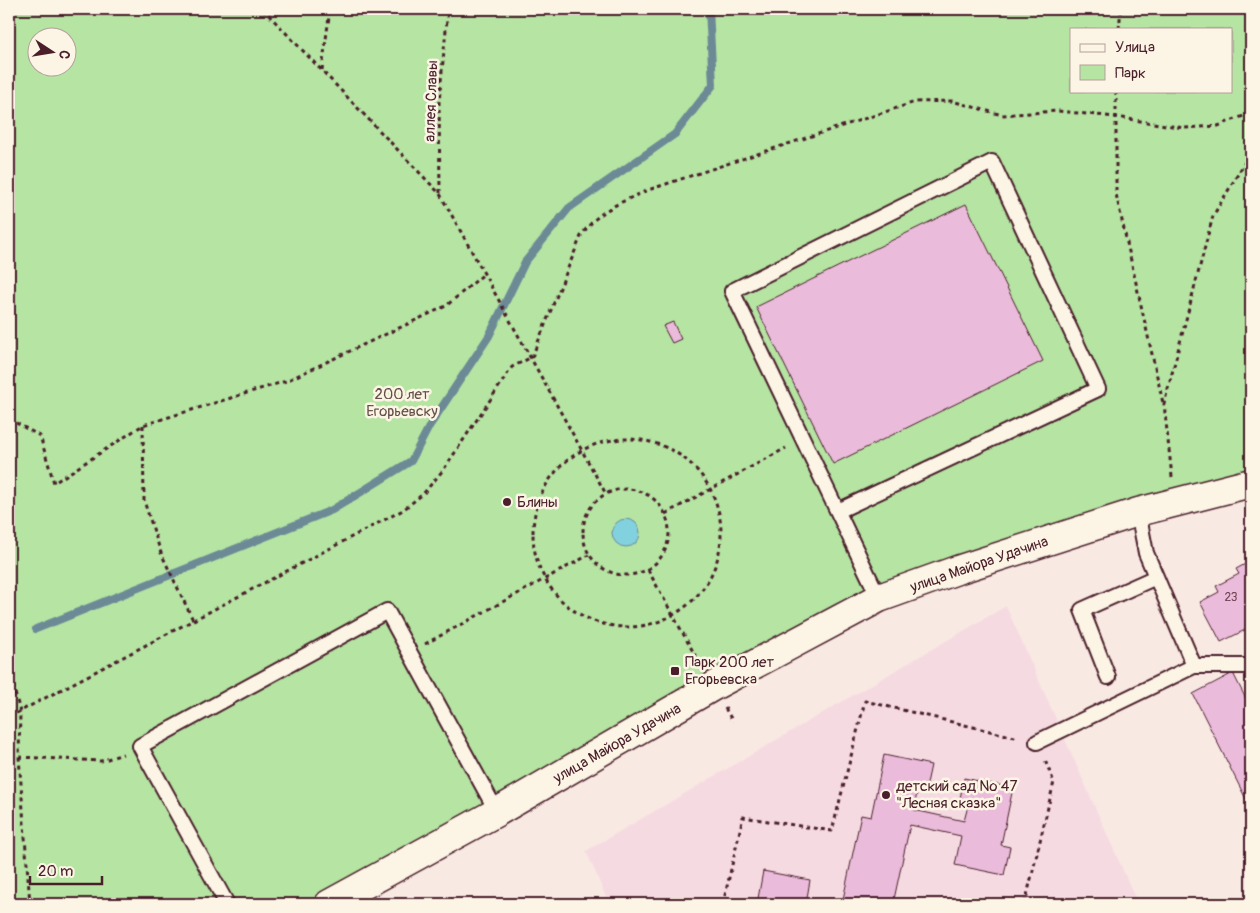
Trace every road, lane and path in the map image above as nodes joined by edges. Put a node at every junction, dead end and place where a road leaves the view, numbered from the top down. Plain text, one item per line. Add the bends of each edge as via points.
1 (263, 9) edge
2 (330, 9) edge
3 (448, 9) edge
4 (1121, 9) edge
5 (1119, 28) edge
6 (322, 71) junction
7 (1116, 92) edge
8 (1251, 113) edge
9 (1116, 117) junction
10 (1251, 152) edge
11 (440, 194) junction
12 (485, 273) junction
13 (532, 357) junction
14 (1164, 404) junction
15 (9, 419) edge
16 (143, 425) junction
17 (804, 439) junction
18 (582, 450) junction
19 (1251, 483) edge
20 (710, 489) junction
21 (606, 494) junction
22 (1175, 503) junction
23 (838, 511) junction
24 (1138, 512) junction
25 (666, 514) junction
26 (589, 555) junction
27 (648, 570) junction
28 (1156, 577) junction
29 (544, 579) junction
30 (879, 598) junction
31 (673, 615) junction
32 (193, 620) junction
33 (409, 652) junction
34 (1194, 666) junction
35 (1251, 666) edge
36 (9, 670) edge
37 (1108, 677) dead end
38 (712, 687) junction
39 (20, 712) junction
40 (9, 717) edge
41 (1037, 742) junction
42 (140, 746) junction
43 (20, 757) junction
44 (497, 812) junction
45 (360, 896) edge
46 (30, 904) edge
47 (227, 904) edge
48 (329, 904) edge
49 (723, 904) edge
50 (1025, 904) edge

1 - 6 path
2 - 6 path
3 - 11 path, аллея Славы via 439,102
4 - 5 path
6 - 11 path
7 - 9 path
8 - 9 path via 1218,126 1184,128
9 - 13 path via 1058,111 1002,115 952,101 915,102 648,190 608,208 591,221 581,236
9 - 14 path via 1116,194
10 - 14 path via 1213,216
11 - 12 path
12 - 13 path
12 - 16 path via 446,306 286,381
13 - 18 path
13 - 32 path via 512,367 444,469 403,510
14 - 22 path
15 - 16 path via 40,436 54,483
16 - 32 path via 144,501 166,565
17 - 20 path
17 - 23 lane
17 - 23 lane via 732,291 992,162 1098,389
18 - 20 path via 613,439 646,440 684,458 702,475
18 - 21 path
18 - 29 path via 553,474 536,506 533,544
19 - 22 street, улица Майора Удачина
20 - 25 path
20 - 31 path via 720,524 717,560 700,592
21 - 25 path via 621,489 636,490 657,501
21 - 26 path via 586,517 584,540
22 - 24 street, улица Майора Удачина
23 - 30 lane
24 - 28 lane via 1146,553
24 - 30 street, улица Майора Удачина
25 - 27 path via 670,529 667,545 660,559
26 - 27 path via 600,567 616,574 632,575
26 - 29 path
27 - 31 path
28 - 34 lane
28 - 37 lane via 1082,610
29 - 31 path via 554,593 579,614 609,626 642,626
29 - 33 path
30 - 38 street, улица Майора Удачина
31 - 38 path
32 - 39 path
33 - 42 lane via 386,611
33 - 44 lane
34 - 35 lane
34 - 41 lane
36 - 39 path
38 - 44 street, улица Майора Удачина
39 - 40 path
39 - 43 path
41 - 49 path via 865,701 832,831 743,817
41 - 50 path via 1054,782
42 - 43 path via 101,760
42 - 47 lane
43 - 46 path
44 - 45 street, улица Майора Удачина
45 - 48 street, улица Майора Удачина

